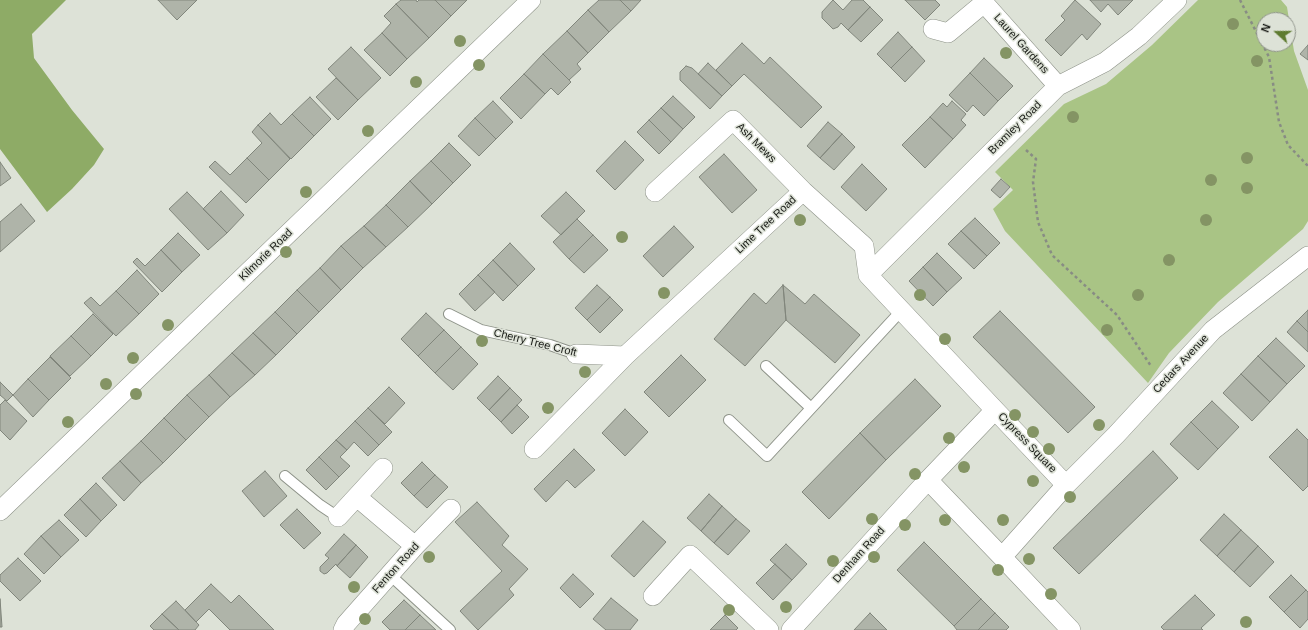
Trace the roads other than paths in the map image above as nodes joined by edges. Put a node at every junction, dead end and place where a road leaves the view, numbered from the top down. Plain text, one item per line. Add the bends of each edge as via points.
1 (531, 0) edge
2 (1177, 0) edge
3 (983, 1) edge
4 (933, 29) dead end
5 (1058, 86) junction
6 (803, 191) junction
7 (655, 192) dead end
8 (1308, 256) edge
9 (868, 275) junction
10 (902, 311) junction
11 (449, 314) dead end
12 (576, 354) joint
13 (625, 356) junction
14 (766, 366) dead end
15 (811, 408) junction
16 (995, 410) junction
17 (729, 420) dead end
18 (534, 449) dead end
19 (383, 468) dead end
20 (285, 476) dead end
21 (928, 480) junction
22 (1066, 485) junction
23 (357, 497) junction
24 (452, 509) dead end
25 (0, 511) edge
26 (338, 517) joint
27 (415, 546) junction
28 (1002, 557) junction
29 (390, 575) junction
30 (653, 596) dead end
31 (343, 630) edge
32 (450, 630) edge
33 (769, 630) edge
34 (791, 630) edge
35 (1071, 630) edge

1 - 25 street, Kilmorie Road
2 - 5 street, Bramley Road via 1139,36 1105,62
3 - 4 street, Laurel Gardens via 948,33
3 - 5 street, Laurel Gardens
5 - 9 street, Bramley Road
6 - 7 street, Ash Mews via 733,120
6 - 9 street, Lime Tree Road via 864,246
6 - 13 street, Lime Tree Road
8 - 22 street, Cedars Avenue via 1213,330
9 - 10 street
10 - 15 lane
10 - 16 street
11 - 12 lane, Cherry Tree Croft via 481,330 550,345
12 - 13 street, Cherry Tree Croft
13 - 18 street, Lime Tree Road
14 - 15 lane
15 - 17 lane via 767,456
16 - 21 street, Cypress Square
16 - 22 street, Cypress Square
19 - 23 street
20 - 26 lane
21 - 28 street
21 - 34 street, Denham Road
22 - 28 street
23 - 26 street
23 - 27 street
24 - 27 street, Fenton Road
27 - 29 street, Fenton Road
28 - 35 street
29 - 31 street, Fenton Road
29 - 32 lane
30 - 33 street via 690,555

